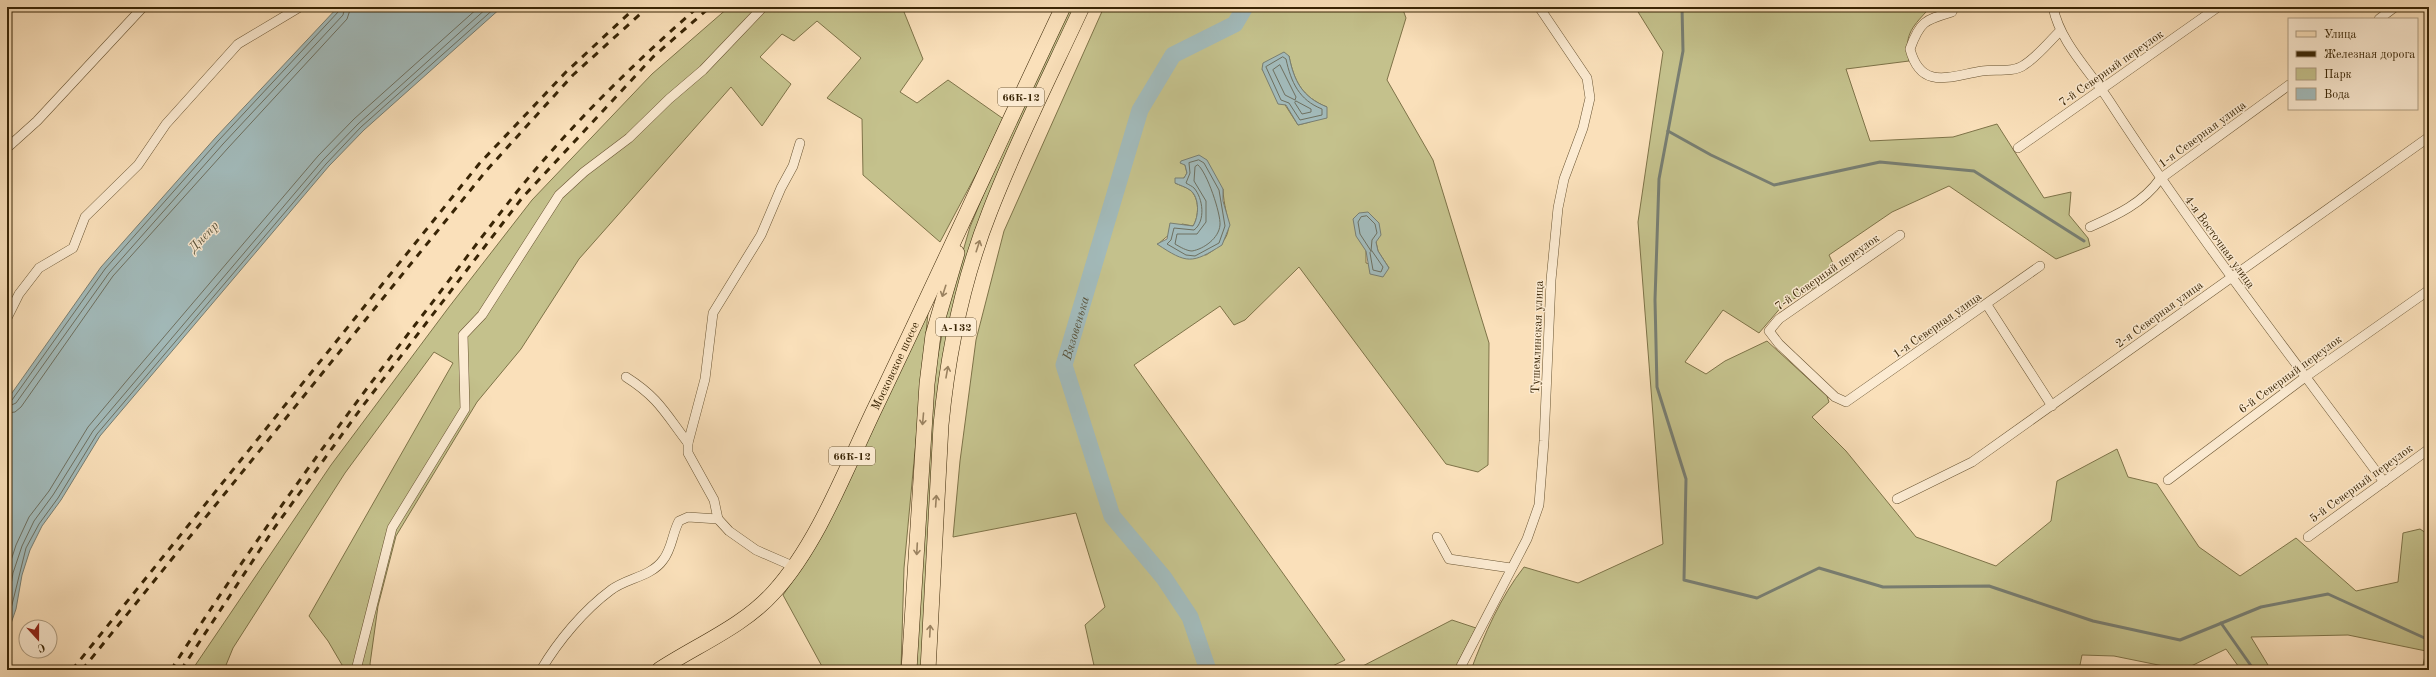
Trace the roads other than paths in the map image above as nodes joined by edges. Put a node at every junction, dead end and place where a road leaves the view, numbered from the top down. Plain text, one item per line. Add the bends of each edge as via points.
1 (144, 7) edge
2 (300, 7) edge
3 (763, 7) edge
4 (1063, 7) edge
5 (1082, 7) edge
6 (1539, 7) edge
7 (2053, 7) edge
8 (2218, 7) edge
9 (2395, 7) edge
10 (1953, 9) edge
11 (2380, 18) edge
12 (2060, 31) junction
13 (2288, 86) edge
14 (2102, 89) junction
15 (2429, 137) edge
16 (800, 143) dead end
17 (7, 148) edge
18 (2018, 148) dead end
19 (2160, 179) junction
20 (978, 187) junction
21 (2090, 227) dead end
22 (1900, 235) dead end
23 (2040, 266) dead end
24 (2231, 278) junction
25 (2429, 290) edge
26 (1987, 305) junction
27 (7, 318) edge
28 (626, 377) dead end
29 (2304, 378) junction
30 (1846, 402) joint
31 (2052, 406) junction
32 (688, 443) junction
33 (2429, 449) edge
34 (2168, 480) dead end
35 (2384, 482) junction
36 (1897, 499) dead end
37 (718, 519) junction
38 (1437, 537) dead end
39 (2308, 537) dead end
40 (795, 567) junction
41 (1511, 568) junction
42 (356, 670) edge
43 (541, 670) edge
44 (659, 670) edge
45 (909, 670) edge
46 (928, 670) edge
47 (1459, 670) edge

1 - 17 street via 37,121
2 - 27 street via 238,44 166,124 138,165 85,217 72,248 39,268 19,294
3 - 42 street via 703,70 629,138 558,195 482,315 463,335 465,409 392,528
4 - 20 main road, Московское шоссе / 66К-12
46 -> 5 main road, А-132 via 941,425 955,328 990,210
6 - 41 street, Тушемлинская улица via 1587,78 1590,98 1583,128 1564,179 1558,208 1551,280 1539,505
7 - 12 street, 4-я Восточная улица
8 - 14 street, 7-й Северный переулок
9 - 11 street
10 - 12 street via 1928,19 1916,31 1910,49 1918,69 1933,78 2011,70 2024,66
12 - 14 street, 4-я Восточная улица
13 - 19 street, 1-я Северная улица
14 - 18 street, 7-й Северный переулок
14 - 19 street, 4-я Восточная улица
15 - 24 street, 2-я Северная улица
16 - 32 street via 793,166 761,235 714,313 705,378
19 - 21 street, 1-я Северная улица via 2154,189 2124,212
19 - 24 street, 4-я Восточная улица
20 - 40 main road, Московское шоссе / 66К-12 via 828,507
20 -> 45 main road, А-132 via 942,299 932,342 923,427
22 - 30 street, 7-й Северный переулок via 1779,319 1769,330 1779,344 1835,397
23 - 26 street, 1-я Северная улица
24 - 29 street, 4-я Восточная улица
24 - 31 street, 2-я Северная улица
25 - 29 street, 6-й Северный переулок
26 - 30 street, 1-я Северная улица
26 - 31 street
28 - 32 street via 647,391 665,410
29 - 34 street, 6-й Северный переулок
29 - 35 street, 4-я Восточная улица
31 - 36 street, 2-я Северная улица via 1972,462
32 - 37 street via 688,452 714,500
33 - 35 street, 5-й Северный переулок
35 - 39 street, 5-й Северный переулок
37 - 40 street via 729,531 756,550
37 - 43 street via 688,517 679,521 663,561 649,572 612,589 584,615 547,659
38 - 41 street via 1449,559
40 - 44 main road, Московское шоссе / 66К-12 via 773,594 749,614
41 - 47 street, Тушемлинская улица

